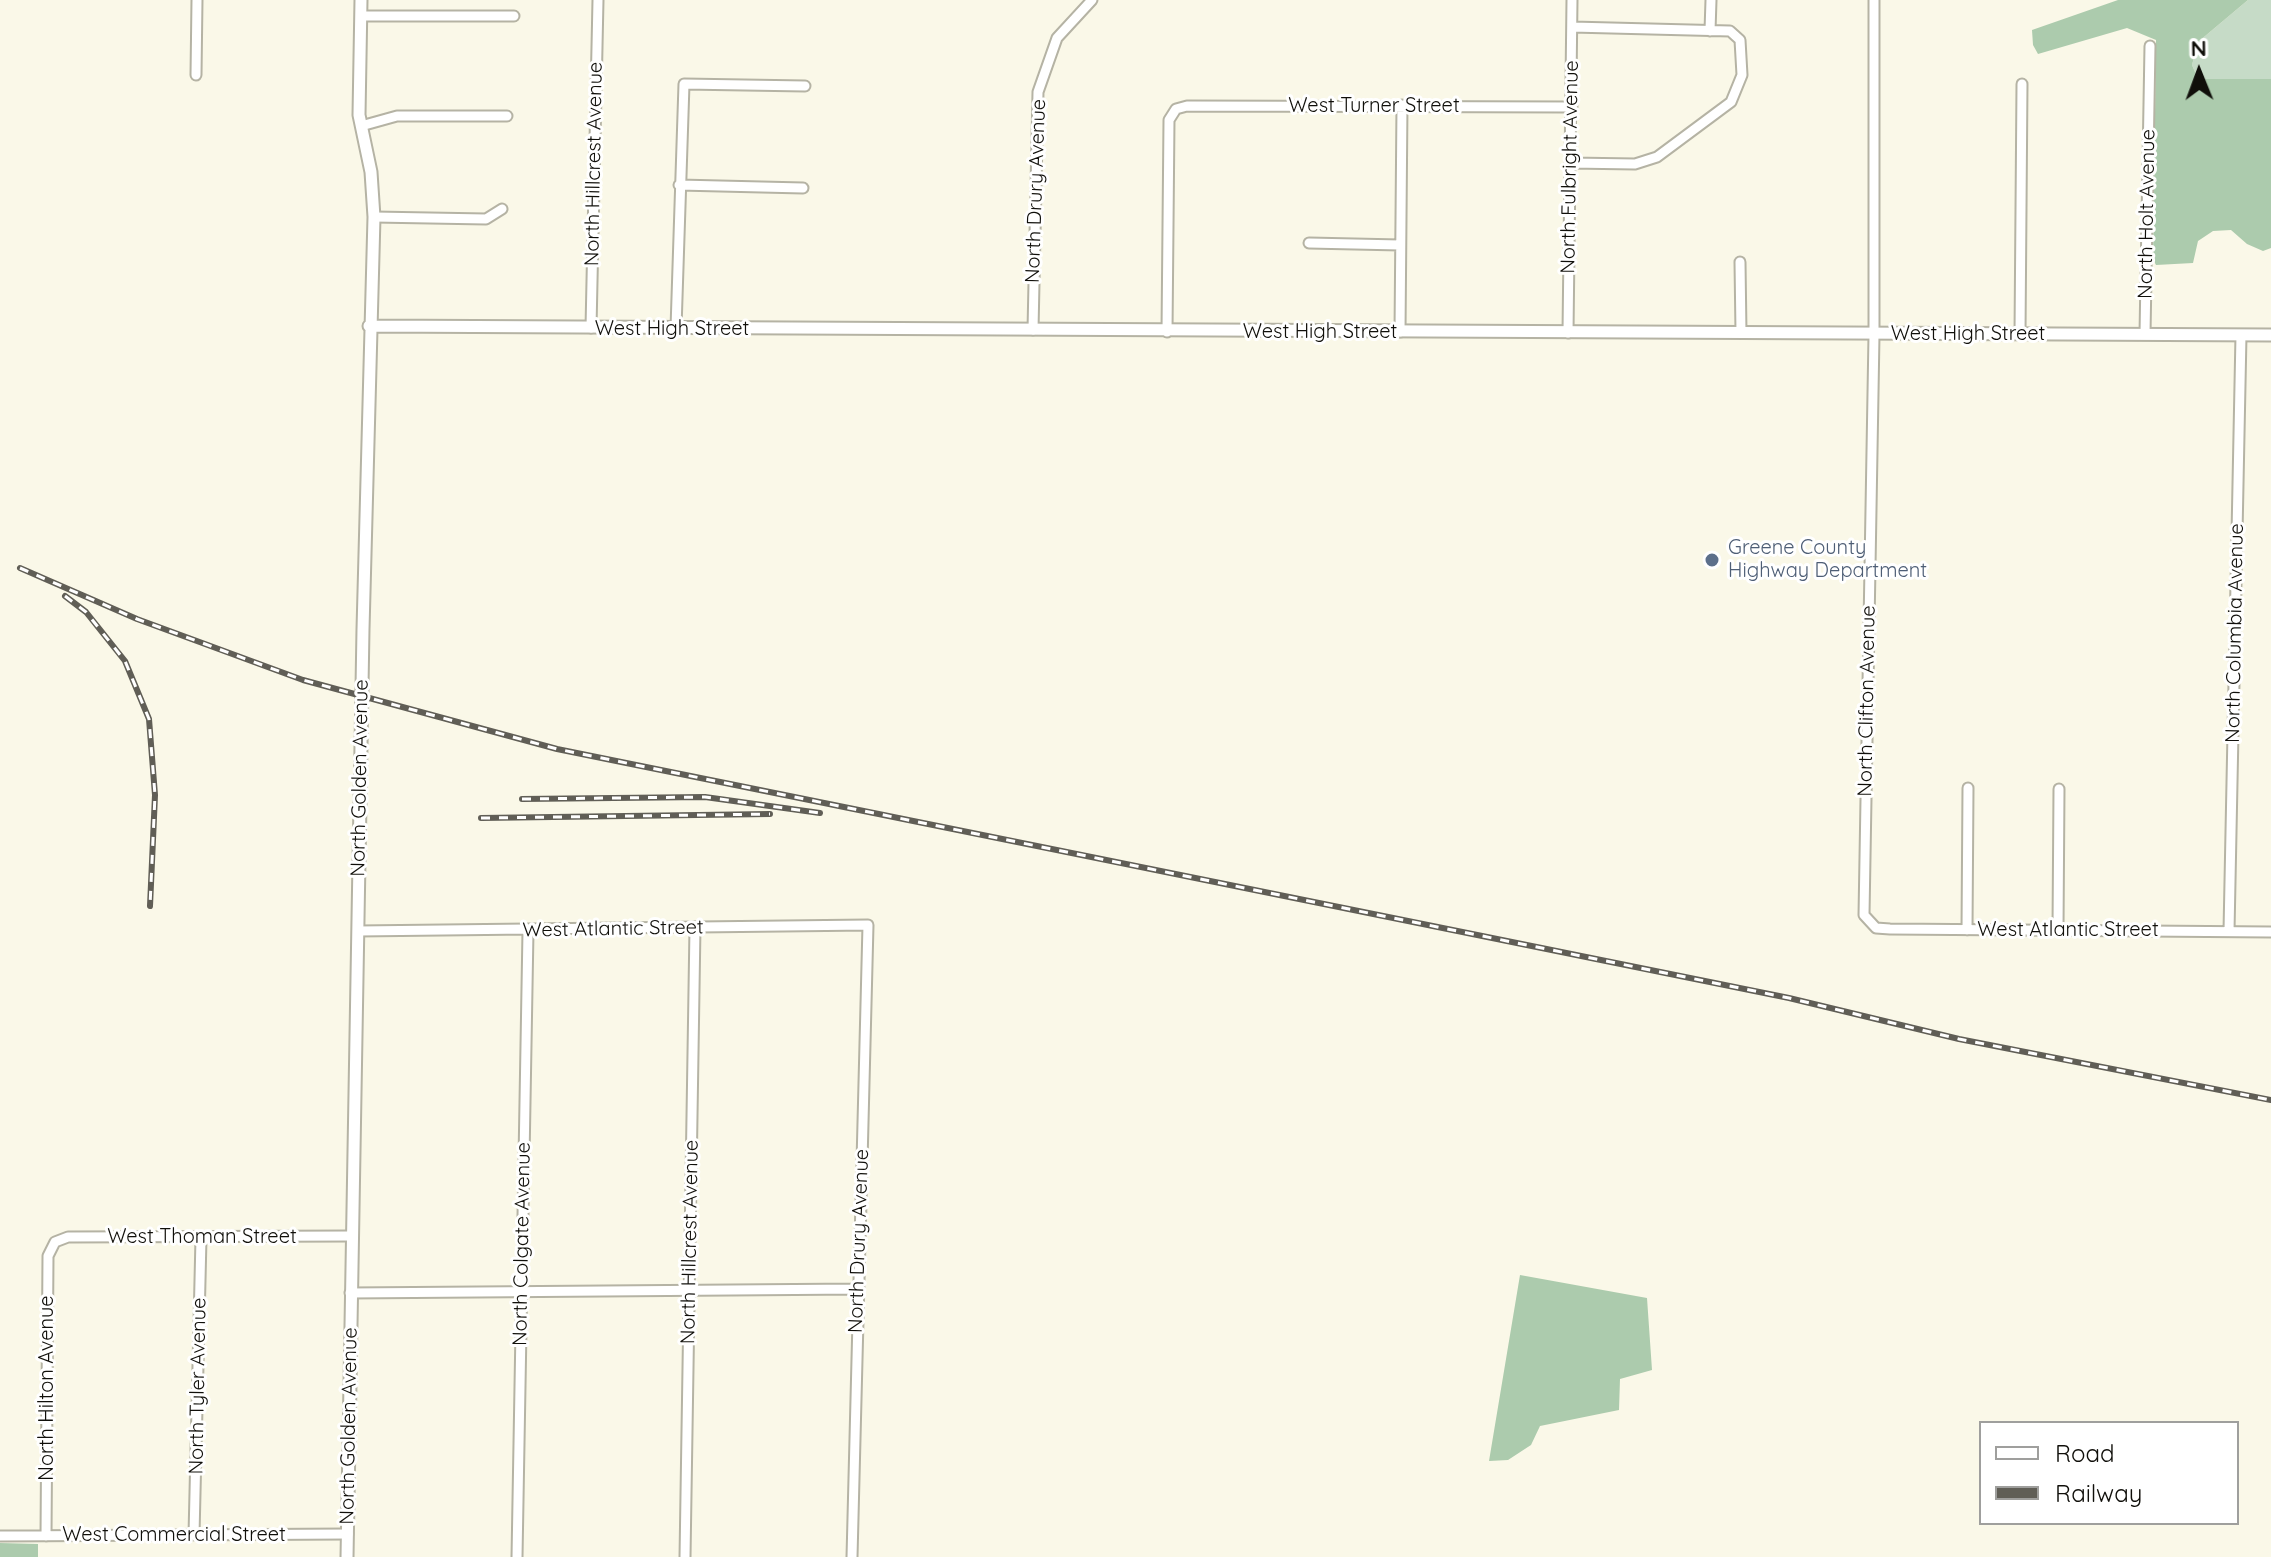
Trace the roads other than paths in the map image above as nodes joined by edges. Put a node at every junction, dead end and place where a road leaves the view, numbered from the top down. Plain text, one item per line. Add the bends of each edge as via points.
1 (197, 0) edge
2 (361, 0) edge
3 (598, 0) edge
4 (1092, 0) edge
5 (1572, 0) edge
6 (1711, 0) edge
7 (1874, 0) edge
8 (361, 16) junction
9 (514, 16) dead end
10 (1572, 27) junction
11 (1710, 31) junction
12 (2150, 46) dead end
13 (196, 75) dead end
14 (2022, 84) dead end
15 (805, 86) dead end
16 (1402, 105) junction
17 (1572, 107) junction
18 (507, 116) dead end
19 (361, 126) junction
20 (1571, 163) junction
21 (679, 185) junction
22 (803, 188) dead end
23 (502, 209) dead end
24 (374, 217) junction
25 (1309, 243) dead end
26 (1400, 245) junction
27 (1740, 262) dead end
28 (369, 326) junction
29 (591, 328) junction
30 (676, 328) junction
31 (1033, 330) junction
32 (1167, 332) junction
33 (1400, 332) junction
34 (1568, 333) junction
35 (1741, 333) junction
36 (2020, 334) junction
37 (2145, 334) junction
38 (1874, 335) junction
39 (2241, 335) junction
40 (2271, 335) edge
41 (1968, 788) dead end
42 (2059, 789) dead end
43 (1868, 922) joint
44 (868, 925) joint
45 (695, 927) junction
46 (2058, 929) junction
47 (1967, 930) junction
48 (358, 931) junction
49 (528, 931) junction
50 (2229, 931) junction
51 (2271, 932) edge
52 (351, 1236) junction
53 (201, 1238) junction
54 (55, 1242) joint
55 (858, 1289) junction
56 (689, 1291) junction
57 (350, 1293) junction
58 (521, 1293) junction
59 (348, 1534) junction
60 (194, 1535) junction
61 (0, 1536) edge
62 (46, 1536) junction
63 (347, 1557) edge
64 (517, 1557) edge
65 (685, 1557) edge
66 (852, 1557) edge

1 - 13 street
2 - 8 street, North Golden Avenue
3 - 29 street, North Hillcrest Avenue
4 - 31 street, North Drury Avenue via 1052,48 1038,92
5 - 10 street, North Fulbright Avenue
6 - 11 street
7 - 38 street, North Clifton Avenue
8 - 9 street
8 - 19 street, North Golden Avenue
10 - 11 street
10 - 17 street, North Fulbright Avenue
11 - 20 street via 1732,32 1741,43 1741,81 1731,102 1650,160
12 - 37 street, North Holt Avenue
14 - 36 street
15 - 21 street via 684,84
16 - 17 street, West Turner Street
16 - 26 street
16 - 32 street, West Turner Street via 1176,109 1169,120
17 - 20 street, North Fulbright Avenue
18 - 19 street via 397,116
19 - 24 street, North Golden Avenue
20 - 34 street, North Fulbright Avenue
21 - 22 street
21 - 30 street
23 - 24 street via 486,219
24 - 28 street, North Golden Avenue
25 - 26 street
26 - 33 street
27 - 35 street
28 - 29 street, West High Street
28 - 48 street, North Golden Avenue
29 - 30 street, West High Street
30 - 31 street, West High Street
31 - 32 street, West High Street
32 - 33 street, West High Street
33 - 34 street, West High Street
34 - 35 street, West High Street
35 - 38 street, West High Street
36 - 37 street, West High Street
36 - 38 street, West High Street
37 - 39 street, West High Street
38 - 43 street, North Clifton Avenue via 1862,891
39 - 40 street, West High Street
39 - 50 street, North Columbia Avenue
41 - 47 street
42 - 46 street
43 - 47 street, West Atlantic Street via 1876,928
44 - 45 street, West Atlantic Street
44 - 55 street, North Drury Avenue
45 - 49 street, West Atlantic Street
45 - 56 street, North Hillcrest Avenue
46 - 47 street, West Atlantic Street
46 - 50 street, West Atlantic Street
48 - 49 street, West Atlantic Street
48 - 52 street, North Golden Avenue
49 - 58 street, North Colgate Avenue
50 - 51 street, West Atlantic Street
52 - 53 street, West Thoman Street
52 - 57 street, North Golden Avenue
53 - 54 street, West Thoman Street via 68,1237
53 - 60 street, North Tyler Avenue
54 - 62 street, North Hilton Avenue via 48,1256
55 - 56 street
55 - 66 street, North Drury Avenue
56 - 58 street
56 - 65 street, North Hillcrest Avenue
57 - 58 street
57 - 59 street, North Golden Avenue
58 - 64 street, North Colgate Avenue
59 - 60 street, West Commercial Street
59 - 63 street, North Golden Avenue
60 - 62 street, West Commercial Street
61 - 62 street, West Commercial Street

